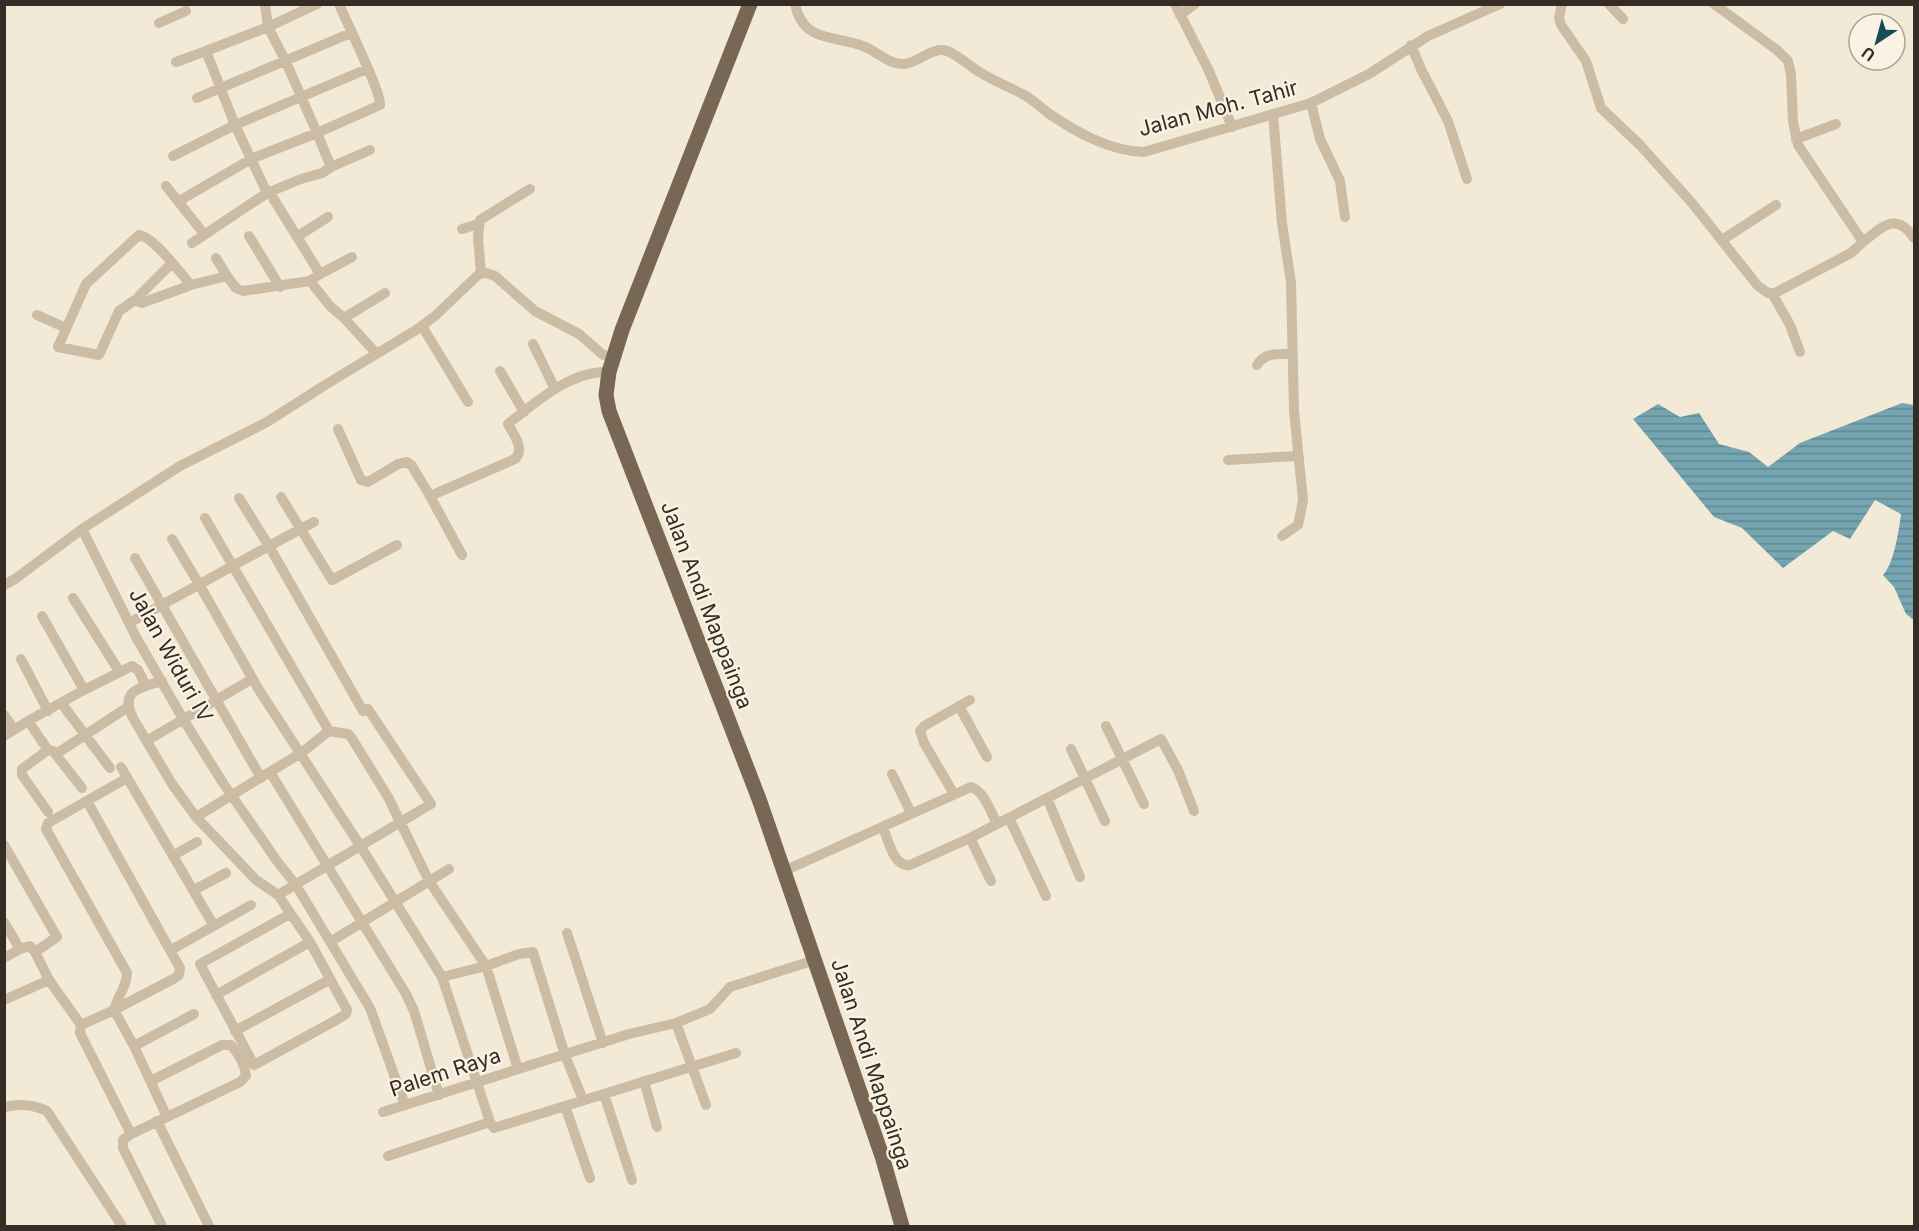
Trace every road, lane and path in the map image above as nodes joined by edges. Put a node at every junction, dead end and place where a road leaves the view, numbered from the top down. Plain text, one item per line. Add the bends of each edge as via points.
1 (265, 4) edge
2 (317, 4) edge
3 (339, 4) edge
4 (750, 4) edge
5 (795, 4) edge
6 (1195, 4) edge
7 (1500, 4) edge
8 (1562, 4) edge
9 (1609, 4) edge
10 (1714, 4) edge
11 (296, 9) edge
12 (1177, 10) edge
13 (186, 11) dead end
14 (1623, 19) dead end
15 (159, 23) dead end
16 (268, 27) junction
17 (351, 33) junction
18 (1412, 45) junction
19 (206, 51) junction
20 (177, 62) dead end
21 (286, 62) junction
22 (367, 69) junction
23 (220, 88) junction
24 (301, 96) junction
25 (197, 98) dead end
26 (1311, 103) junction
27 (1273, 114) junction
28 (236, 124) junction
29 (1836, 124) dead end
30 (1232, 127) junction
31 (317, 133) junction
32 (1796, 139) junction
33 (370, 150) dead end
34 (173, 156) dead end
35 (253, 158) junction
36 (331, 167) junction
37 (1467, 179) dead end
38 (166, 186) dead end
39 (530, 189) dead end
40 (270, 195) junction
41 (179, 201) junction
42 (1776, 205) dead end
43 (328, 217) dead end
44 (1345, 217) dead end
45 (478, 224) junction
46 (462, 230) dead end
47 (204, 234) junction
48 (249, 236) dead end
49 (298, 236) junction
50 (1914, 238) edge
51 (1722, 240) junction
52 (1863, 242) junction
53 (192, 243) dead end
54 (352, 257) dead end
55 (216, 258) dead end
56 (172, 263) junction
57 (481, 273) junction
58 (320, 274) junction
59 (227, 276) junction
60 (310, 281) junction
61 (191, 285) junction
62 (280, 287) junction
63 (385, 293) dead end
64 (1772, 293) junction
65 (138, 298) junction
66 (37, 315) dead end
67 (344, 318) junction
68 (423, 326) junction
69 (66, 328) junction
70 (533, 344) dead end
71 (1800, 352) dead end
72 (376, 353) junction
73 (1292, 354) junction
74 (1257, 365) dead end
75 (611, 366) junction
76 (500, 371) dead end
77 (555, 389) junction
78 (468, 402) dead end
79 (524, 412) junction
80 (338, 429) dead end
81 (1297, 456) junction
82 (1228, 460) dead end
83 (281, 496) dead end
84 (430, 496) junction
85 (239, 498) dead end
86 (205, 518) dead end
87 (315, 522) dead end
88 (82, 529) junction
89 (300, 529) junction
90 (1282, 536) dead end
91 (171, 539) dead end
92 (397, 545) dead end
93 (268, 546) junction
94 (462, 555) dead end
95 (135, 558) dead end
96 (233, 566) junction
97 (200, 584) junction
98 (4, 585) edge
99 (73, 598) dead end
100 (163, 604) junction
101 (42, 616) dead end
102 (129, 623) junction
103 (21, 659) dead end
104 (119, 672) junction
105 (252, 679) junction
106 (162, 681) junction
107 (146, 686) junction
108 (84, 690) junction
109 (217, 700) junction
110 (970, 700) dead end
111 (62, 704) junction
112 (959, 706) junction
113 (128, 707) junction
114 (48, 711) junction
115 (4, 715) edge
116 (183, 719) junction
117 (28, 722) junction
118 (1106, 726) dead end
119 (329, 731) junction
120 (9, 733) edge
121 (85, 734) junction
122 (148, 740) junction
123 (1071, 750) dead end
124 (52, 752) junction
125 (301, 753) junction
126 (987, 757) dead end
127 (1123, 759) junction
128 (892, 774) dead end
129 (266, 775) junction
130 (127, 778) junction
131 (1086, 779) junction
132 (82, 788) dead end
133 (954, 794) junction
134 (232, 796) junction
135 (1047, 798) junction
136 (87, 801) junction
137 (1144, 804) dead end
138 (1194, 811) dead end
139 (911, 813) junction
140 (48, 817) junction
141 (195, 817) junction
142 (1009, 818) junction
143 (1106, 821) dead end
144 (401, 824) junction
145 (997, 824) junction
146 (883, 827) junction
147 (970, 838) junction
148 (197, 842) dead end
149 (4, 845) edge
150 (362, 847) junction
151 (174, 855) junction
152 (327, 867) junction
153 (449, 869) dead end
154 (784, 871) junction
155 (226, 873) dead end
156 (1080, 877) dead end
157 (429, 881) junction
158 (991, 881) dead end
159 (296, 885) junction
160 (194, 890) junction
161 (278, 895) junction
162 (1046, 896) dead end
163 (396, 902) junction
164 (251, 905) dead end
165 (290, 914) junction
166 (362, 921) junction
167 (4, 922) edge
168 (214, 927) junction
169 (567, 933) dead end
170 (310, 942) junction
171 (330, 942) junction
172 (20, 949) junction
173 (171, 950) junction
174 (35, 952) junction
175 (4, 958) edge
176 (815, 960) junction
177 (486, 966) junction
178 (442, 977) junction
179 (49, 980) junction
180 (329, 980) junction
181 (216, 995) junction
182 (4, 1000) edge
183 (114, 1010) junction
184 (194, 1014) dead end
185 (676, 1023) junction
186 (81, 1025) junction
187 (235, 1031) junction
188 (603, 1042) junction
189 (134, 1046) junction
190 (736, 1053) dead end
191 (565, 1055) junction
192 (693, 1066) junction
193 (518, 1069) junction
194 (151, 1081) junction
195 (644, 1081) junction
196 (479, 1083) junction
197 (604, 1094) junction
198 (439, 1095) junction
199 (583, 1100) junction
200 (405, 1105) junction
201 (706, 1105) dead end
202 (565, 1106) junction
203 (4, 1107) edge
204 (383, 1112) dead end
205 (162, 1119) junction
206 (490, 1122) junction
207 (657, 1127) dead end
208 (131, 1134) junction
209 (388, 1156) dead end
210 (590, 1178) dead end
211 (632, 1180) dead end
212 (121, 1226) edge
213 (162, 1227) edge
214 (209, 1227) edge
215 (902, 1227) edge

1 - 16 street
2 - 11 street
3 - 17 street
4 - 75 main road, Jalan Andi Mappainga
5 - 30 street, Jalan Moh. Tahir via 801,21 811,31 861,45 896,63 914,62 945,50 1069,126 1112,146 1144,152
6 - 12 street
7 - 18 street, Jalan Moh. Tahir
8 - 51 street via 1561,25 1586,61 1601,108 1640,145
9 - 14 street
10 - 32 street via 1788,62
11 - 16 street
12 - 30 street via 1209,71
13 - 15 street
16 - 19 street
16 - 21 street
17 - 21 street
17 - 22 street
18 - 26 street, Jalan Moh. Tahir via 1369,74
18 - 37 street via 1448,121
19 - 20 street
19 - 23 street
21 - 23 street
21 - 24 street
22 - 24 street
22 - 31 street via 380,105
23 - 25 street
23 - 28 street
24 - 28 street
24 - 31 street
26 - 27 street, Jalan Moh. Tahir
26 - 44 street via 1320,139 1340,181
27 - 30 street, Jalan Moh. Tahir
27 - 73 street via 1291,283
28 - 34 street
28 - 35 street
29 - 32 street
31 - 35 street
31 - 36 street
32 - 52 street
33 - 36 street
35 - 40 street
35 - 41 street
36 - 40 street
38 - 41 street
39 - 45 street via 482,217
40 - 47 street
40 - 49 street
41 - 47 street
42 - 51 street
43 - 49 street
45 - 46 street
45 - 57 street
47 - 53 street
48 - 62 street
49 - 58 street
50 - 52 street via 1905,227 1890,223
51 - 64 street via 1758,286
52 - 64 street via 1837,261
54 - 58 street
55 - 59 street
56 - 61 street
56 - 65 street
56 - 69 street via 146,237 136,237 86,284
57 - 68 street
57 - 75 street via 495,276 535,311 579,334
58 - 60 street
59 - 61 street
59 - 62 street via 243,291
60 - 62 street
60 - 67 street
61 - 65 street via 142,303
63 - 67 street
64 - 71 street
65 - 69 street via 119,311 99,355 58,347
66 - 69 street
67 - 72 street
68 - 72 street
68 - 78 street
70 - 77 street
72 - 88 street via 267,422 200,454
73 - 74 street via 1266,355
73 - 81 street
75 - 77 street
75 - 154 main road, Jalan Andi Mappainga via 607,403 614,426 714,678
76 - 79 street
77 - 79 street
79 - 84 street via 508,424 520,449 517,457
80 - 84 street via 361,480 368,482 407,462
81 - 82 street
81 - 90 street via 1302,511 1298,525
83 - 89 street
84 - 94 street
85 - 93 street
86 - 96 street
87 - 89 street
88 - 98 street
88 - 102 street, Jalan Widuri IV
89 - 92 street via 332,580
89 - 93 street
91 - 97 street
93 - 96 street
93 - 144 street via 363,711 368,709 432,804
95 - 100 street
96 - 97 street
96 - 119 street
97 - 100 street
97 - 105 street
99 - 104 street
100 - 102 street
100 - 109 street
101 - 108 street
102 - 106 street, Jalan Widuri IV
103 - 114 street
104 - 107 street via 135,666
104 - 108 street
105 - 109 street
105 - 125 street
106 - 107 street
106 - 116 street, Jalan Widuri IV
107 - 113 street via 133,691
108 - 111 street
109 - 116 street
109 - 129 street
110 - 112 street
111 - 114 street
111 - 121 street
112 - 126 street
112 - 133 street via 920,731
113 - 121 street
113 - 122 street
114 - 117 street
115 - 120 street
116 - 122 street
116 - 134 street, Jalan Widuri IV
117 - 120 street
117 - 124 street
118 - 127 street
119 - 125 street
119 - 144 street via 351,737
121 - 124 street
121 - 130 street
122 - 141 street
123 - 131 street
124 - 132 street
124 - 140 street via 21,771
125 - 129 street
125 - 150 street
127 - 131 street
127 - 137 street
127 - 138 street via 1161,739
128 - 139 street
129 - 134 street
129 - 152 street
130 - 136 street
130 - 151 street
131 - 135 street
131 - 143 street
133 - 139 street
133 - 145 street via 975,788
134 - 141 street
134 - 159 street, Jalan Widuri IV
135 - 142 street
135 - 156 street
136 - 140 street
136 - 173 street
139 - 146 street
140 - 183 street via 48,834 127,973
141 - 161 street via 256,879
142 - 145 street
142 - 162 street
144 - 150 street
144 - 157 street
145 - 147 street
146 - 147 street via 898,862 905,866
146 - 154 street
147 - 158 street
148 - 151 street
149 - 174 street via 56,933 55,939
150 - 152 street
150 - 163 street
151 - 160 street
152 - 159 street
152 - 166 street
153 - 157 street
154 - 176 main road, Jalan Andi Mappainga
155 - 160 street
157 - 163 street
157 - 177 street
159 - 161 street
159 - 171 street, Jalan Widuri IV
160 - 168 street
161 - 165 street
163 - 166 street
163 - 178 street
164 - 168 street
165 - 170 street
165 - 181 street via 200,964
166 - 171 street
166 - 198 street via 414,1011
167 - 172 street
168 - 173 street
169 - 188 street
170 - 180 street
170 - 181 street
171 - 200 street, Jalan Widuri IV via 374,1017
172 - 174 street via 30,946
172 - 175 street
173 - 183 street via 180,968 178,975
174 - 179 street
176 - 185 street, Palem Raya via 730,987 710,1009
176 - 215 main road, Jalan Andi Mappainga
177 - 178 street
177 - 191 street via 531,951 534,954
177 - 193 street
178 - 196 street
179 - 182 street
179 - 186 street
180 - 187 street
180 - 187 street via 347,1010 338,1020 254,1065
181 - 187 street
183 - 186 street
183 - 189 street
184 - 189 street
185 - 188 street, Palem Raya
185 - 192 street
186 - 208 street via 81,1038
188 - 191 street, Palem Raya
189 - 194 street
190 - 192 street
191 - 193 street, Palem Raya
191 - 199 street
192 - 195 street
192 - 201 street
193 - 196 street, Palem Raya
194 - 205 street
194 - 205 street via 222,1045 234,1048 245,1070 246,1076 240,1082
195 - 197 street
195 - 207 street
196 - 198 street, Palem Raya
196 - 206 street
197 - 199 street
197 - 211 street
198 - 200 street, Palem Raya
199 - 202 street
200 - 204 street, Palem Raya
202 - 206 street via 497,1128
202 - 210 street
203 - 212 street via 26,1105 47,1111
205 - 208 street
205 - 214 street
206 - 209 street
208 - 213 street via 123,1140 123,1148

